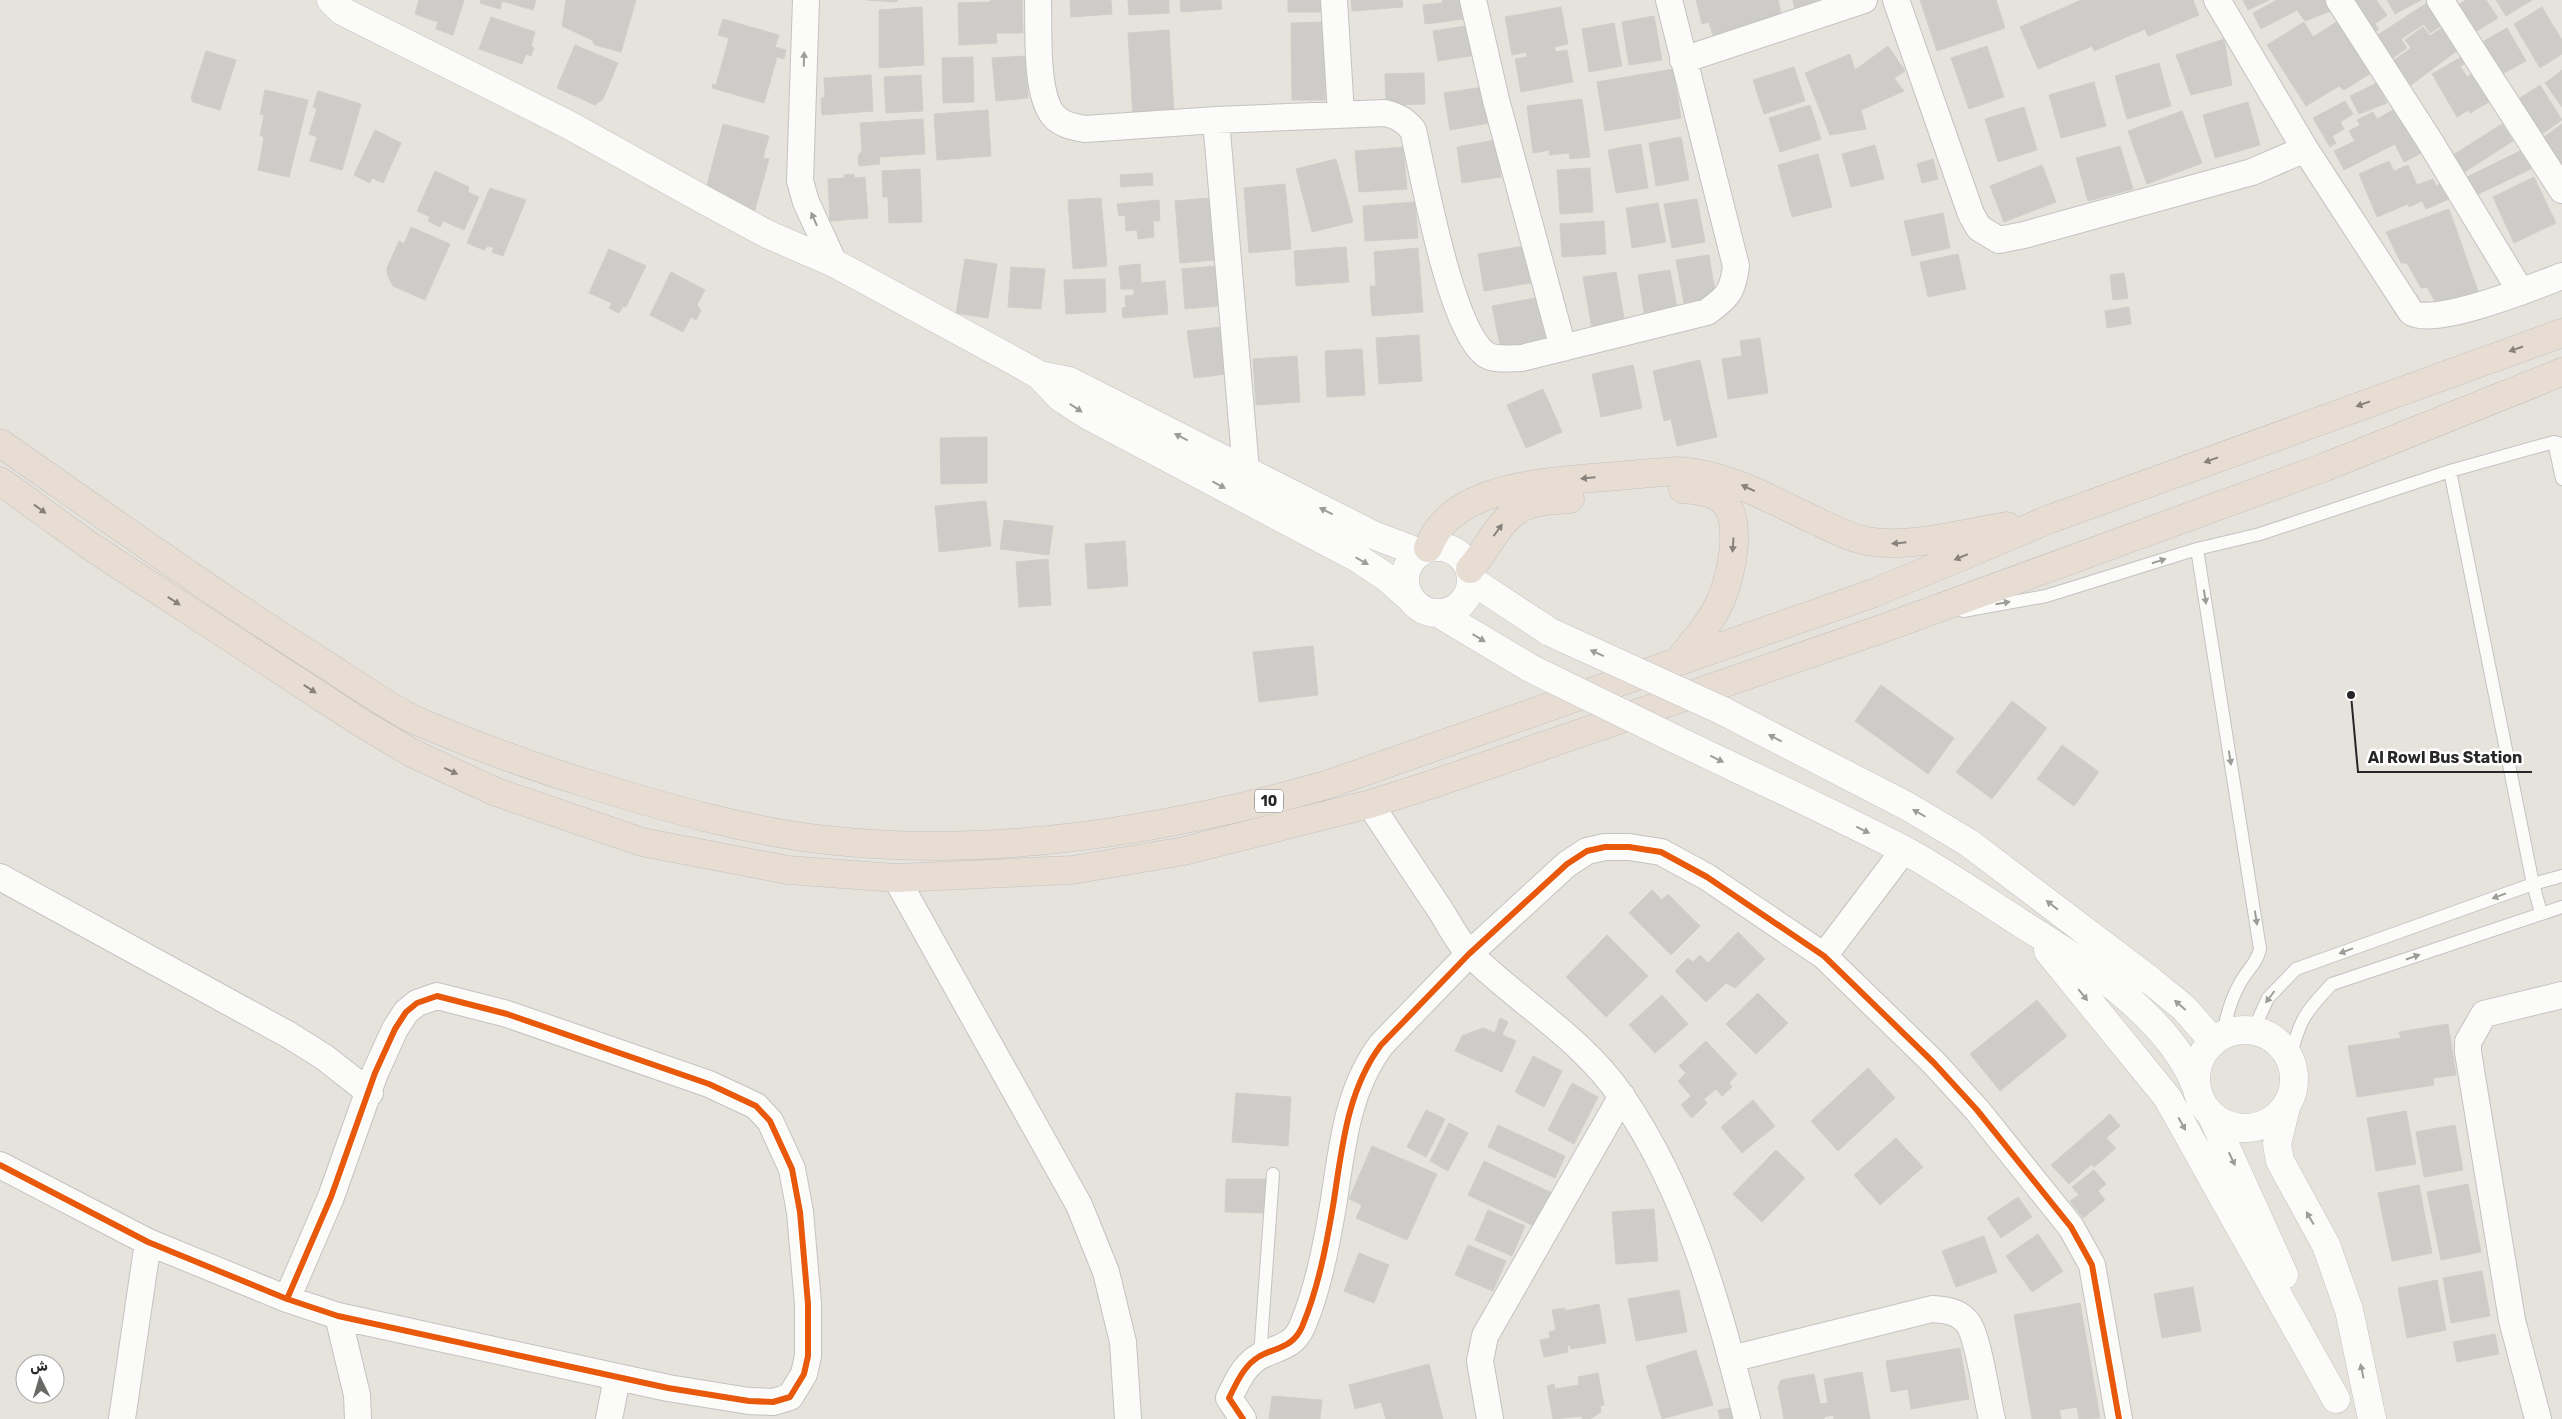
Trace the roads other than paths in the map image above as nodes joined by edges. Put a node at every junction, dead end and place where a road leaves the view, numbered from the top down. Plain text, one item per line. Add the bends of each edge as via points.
1 (331, 0) edge
2 (806, 0) edge
3 (1038, 0) edge
4 (1334, 0) edge
5 (1473, 0) edge
6 (1669, 0) edge
7 (1864, 0) edge
8 (1896, 0) edge
9 (2217, 0) edge
10 (2338, 0) edge
11 (2440, 0) edge
12 (1683, 60) junction
13 (1341, 114) junction
14 (1216, 120) junction
15 (2305, 149) junction
16 (2562, 190) edge
17 (834, 263) junction
18 (2562, 276) edge
19 (2521, 292) junction
20 (2562, 333) edge
21 (1563, 348) junction
22 (2562, 372) edge
23 (1040, 376) junction
24 (0, 442) edge
25 (2558, 443) edge
26 (1246, 470) junction
27 (2450, 471) junction
28 (2562, 479) edge
29 (0, 481) edge
30 (2050, 519) junction
31 (2197, 549) junction
32 (1423, 550) junction
33 (1470, 574) junction
34 (1411, 599) junction
35 (1438, 613) junction
36 (1887, 627) junction
37 (1679, 660) junction
38 (1370, 804) junction
39 (1904, 850) junction
40 (2562, 876) edge
41 (0, 877) edge
42 (896, 878) junction
43 (2533, 884) junction
44 (2562, 907) edge
45 (2541, 913) junction
46 (2030, 930) junction
47 (1470, 954) junction
48 (1824, 956) junction
49 (2562, 995) edge
50 (2253, 1031) junction
51 (2218, 1038) junction
52 (2290, 1058) junction
53 (2196, 1086) junction
54 (370, 1093) junction
55 (1622, 1096) junction
56 (2286, 1107) junction
57 (2211, 1114) junction
58 (0, 1165) edge
59 (1273, 1174) dead end
60 (148, 1242) junction
61 (287, 1300) junction
62 (338, 1316) junction
63 (1260, 1356) junction
64 (1732, 1359) junction
65 (617, 1378) junction
66 (2338, 1409) edge
67 (1230, 1412) edge
68 (122, 1419) edge
69 (358, 1419) edge
70 (609, 1419) edge
71 (1128, 1419) edge
72 (1490, 1419) edge
73 (1747, 1419) edge
74 (1992, 1419) edge
75 (2119, 1419) edge
76 (2372, 1419) edge
77 (2538, 1419) edge

1 - 17 street via 342,11 569,125 759,230
17 -> 2 street via 806,202 800,181
3 - 14 street via 1042,75 1046,101 1054,117 1072,127 1085,129
4 - 13 street
5 - 21 street via 1496,100
6 - 12 street
7 - 12 street
8 - 15 street via 1971,214 1979,228 1998,240 2024,236 2252,172
9 - 15 street
10 - 19 street via 2429,140
11 - 16 street
12 - 21 street via 1736,266 1734,284 1725,299 1707,312
13 - 14 street
13 - 21 street via 1385,113 1398,116 1412,130 1447,278 1462,321 1480,349 1486,355 1500,359 1522,358
14 - 26 street
15 - 19 street via 2415,315 2446,314
17 - 23 street
18 - 19 street
20 -> 30 highway, 10
22 - 36 highway, 10 via 2325,467
26 -> 23 street via 1069,381
23 -> 34 street via 1061,398 1089,416 1359,559
24 - 37 highway, 10 via 252,618 410,718 520,763 680,812 759,830 829,840 913,846 986,844 1074,837 1179,822 1326,785
25 - 27 lane
25 - 28 lane
32 -> 26 street via 1373,535
27 - 31 lane via 2260,534
27 - 43 lane
29 -> 42 highway, 10 via 93,548 363,724 412,753 496,792 642,842 788,870
30 -> 32 highway via 1886,544 1840,532 1732,481 1700,472 1678,471 1532,484 1500,491 1449,518
30 -> 37 highway, 10 via 1874,593
36 -> 31 lane via 2046,596
31 -> 51 lane via 2259,939 2258,958 2245,974
32 - 33 street via 1448,548 1458,553
32 - 34 street via 1411,560 1405,574 1406,589
33 - 35 street via 1470,590 1457,607
33 -> 37 highway via 1509,516 1534,503 1674,489 1698,490 1717,496 1732,516 1734,541 1730,570 1720,601
51 -> 33 street, bridge via 2151,981 1969,843 1907,806 1721,710 1550,632
34 - 35 street via 1418,606
35 -> 39 street, bridge via 1530,668
36 - 38 highway, 10
38 - 42 highway, 10 via 1184,851 1072,870
38 - 47 street
39 - 46 street
39 - 48 street
40 - 43 lane
41 - 54 street via 289,1035
42 - 71 street via 1079,1205 1106,1272 1123,1342
43 - 45 lane
43 -> 50 lane via 2296,969 2268,998
44 - 45 lane
52 -> 45 lane via 2298,1026 2309,1008 2332,984
46 - 53 street via 2095,974 2134,1006 2176,1048
46 -> 66 street via 2167,1097
47 - 48 street via 1567,864 1587,851 1629,846 1661,852 1707,877
47 - 55 street via 1579,1047 1603,1070
47 - 63 street via 1369,1061 1345,1126 1321,1270 1302,1329 1286,1347
48 - 75 street via 1894,1022 1977,1110 2079,1238 2092,1264
49 - 77 street via 2484,1014 2468,1042 2512,1320
50 - 51 street via 2237,1031
50 - 52 street via 2281,1045
51 - 53 street via 2201,1057
52 - 56 street via 2293,1092
53 - 57 street
54 - 61 street via 331,1197
54 - 65 street via 375,1073 406,1012 417,1003 437,996 507,1014 709,1084 745,1099 765,1116 792,1169 800,1212 809,1338 808,1356 799,1384 790,1397 773,1402 723,1397
55 - 64 street via 1653,1146 1681,1204 1708,1275
55 - 72 street via 1485,1336 1480,1361
56 - 57 street via 2274,1119 2259,1126 2242,1128 2225,1124
76 -> 56 street via 2349,1310 2326,1245 2280,1161 2277,1144
57 -> 66 street via 2272,1247
58 - 60 street
59 - 63 lane
60 - 61 street
60 - 68 street
61 - 62 street
62 - 65 street
62 - 69 street via 357,1395
63 - 67 street via 1239,1378
64 - 73 street
64 - 74 street via 1932,1310 1951,1310 1968,1322
65 - 70 street

